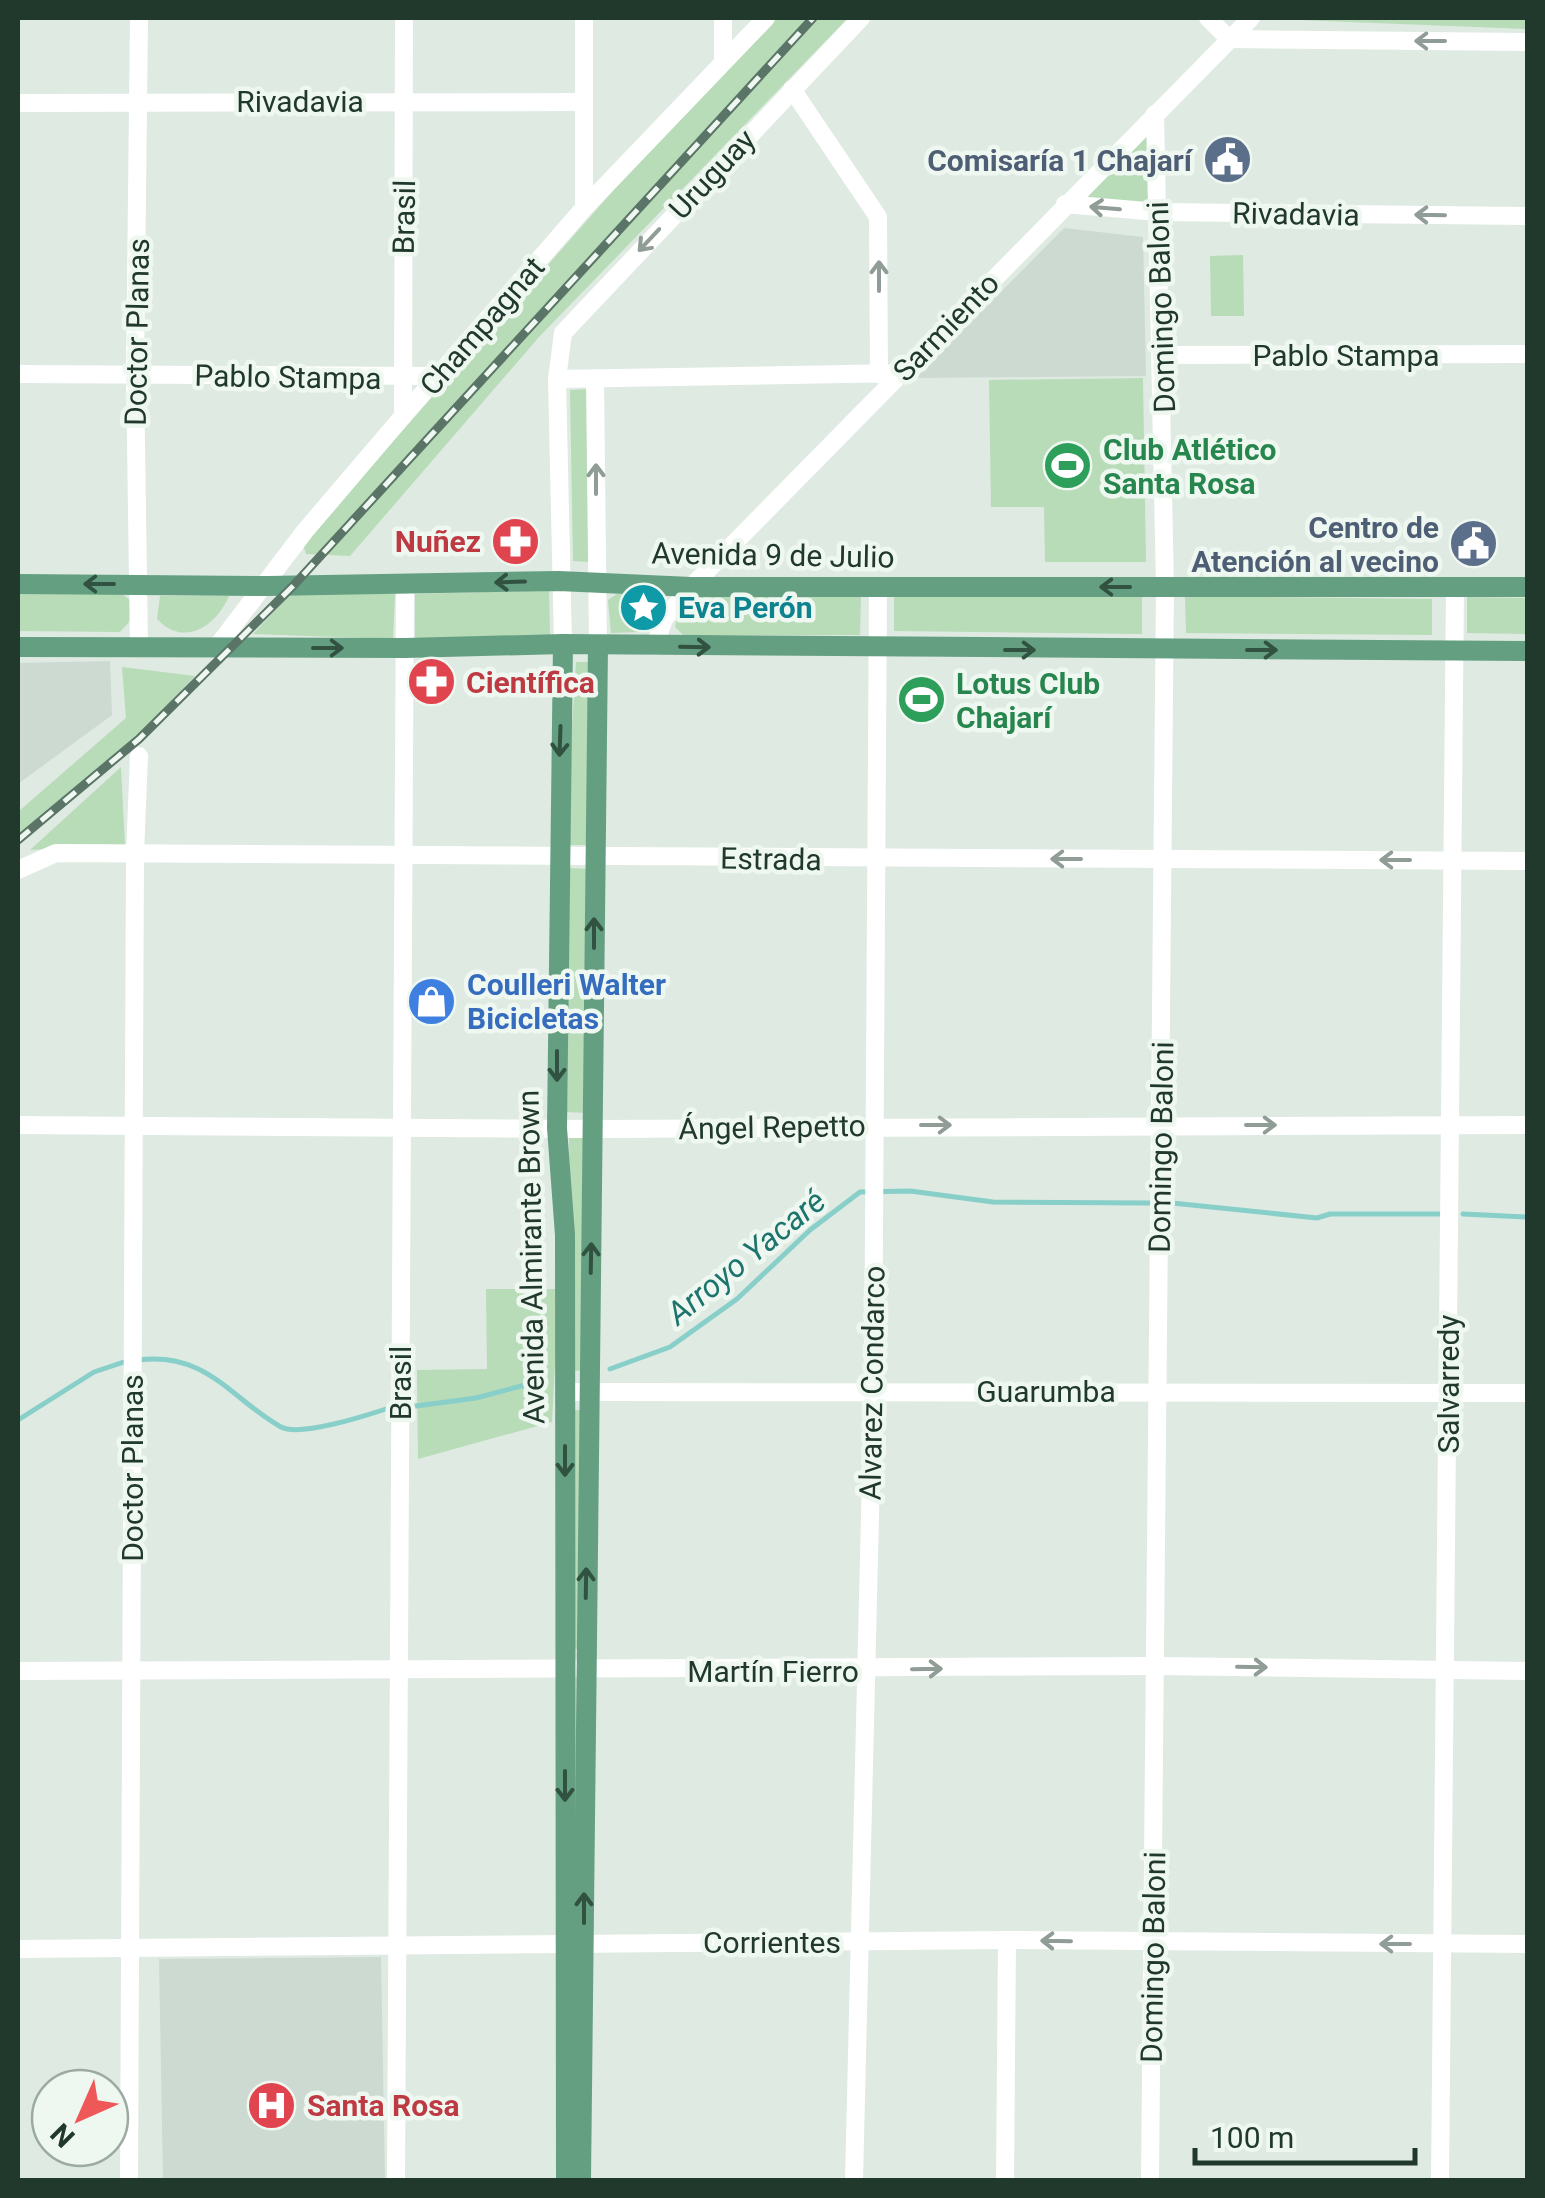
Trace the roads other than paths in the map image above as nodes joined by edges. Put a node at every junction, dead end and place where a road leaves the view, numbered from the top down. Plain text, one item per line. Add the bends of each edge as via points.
1 (139, 18) edge
2 (404, 18) edge
3 (584, 18) edge
4 (723, 18) edge
5 (766, 18) edge
6 (862, 18) edge
7 (1208, 18) edge
8 (1251, 18) edge
9 (1228, 39) junction
10 (1528, 42) edge
11 (723, 58) junction
12 (792, 89) junction
13 (405, 100) junction
14 (18, 102) edge
15 (141, 102) junction
16 (583, 102) junction
17 (1155, 114) junction
18 (1066, 204) junction
19 (584, 208) junction
20 (1158, 212) junction
21 (1528, 216) edge
22 (563, 333) joint
23 (1528, 354) edge
24 (1164, 355) junction
25 (901, 373) junction
26 (18, 374) edge
27 (134, 374) junction
28 (879, 374) junction
29 (439, 376) junction
30 (595, 378) junction
31 (402, 379) junction
32 (557, 379) junction
33 (402, 416) junction
34 (559, 581) junction
35 (596, 582) junction
36 (18, 584) edge
37 (138, 584) junction
38 (405, 585) junction
39 (267, 586) junction
40 (878, 586) junction
41 (692, 587) junction
42 (1165, 587) junction
43 (1455, 588) junction
44 (1528, 588) edge
45 (562, 644) junction
46 (598, 646) junction
47 (655, 646) junction
48 (18, 647) edge
49 (140, 647) junction
50 (216, 648) junction
51 (404, 648) junction
52 (877, 650) junction
53 (1165, 650) junction
54 (1455, 651) junction
55 (1528, 651) edge
56 (139, 756) dead end
57 (135, 854) junction
58 (402, 856) junction
59 (556, 858) junction
60 (594, 858) junction
61 (1164, 858) junction
62 (876, 860) junction
63 (1454, 860) junction
64 (1528, 861) edge
65 (18, 870) edge
66 (401, 1125) junction
67 (875, 1125) junction
68 (1161, 1125) junction
69 (1451, 1125) junction
70 (1528, 1125) edge
71 (18, 1126) edge
72 (134, 1126) junction
73 (556, 1128) junction
74 (594, 1129) junction
75 (874, 1391) junction
76 (565, 1392) junction
77 (589, 1392) junction
78 (1158, 1392) junction
79 (1448, 1392) junction
80 (1528, 1392) edge
81 (1157, 1666) junction
82 (863, 1670) junction
83 (1448, 1670) junction
84 (18, 1671) edge
85 (131, 1671) junction
86 (1528, 1671) edge
87 (398, 1672) junction
88 (575, 1672) junction
89 (1008, 1940) junction
90 (861, 1942) junction
91 (1153, 1942) junction
92 (398, 1944) junction
93 (575, 1944) junction
94 (1444, 1944) junction
95 (1528, 1944) edge
96 (18, 1949) edge
97 (130, 1950) junction
98 (129, 2180) edge
99 (396, 2180) edge
100 (566, 2180) edge
101 (582, 2180) edge
102 (854, 2180) edge
103 (1004, 2180) edge
104 (1150, 2180) edge
105 (1440, 2180) edge

1 - 15 street, Doctor Planas
2 - 13 street, Brasil
3 - 16 street
4 - 11 street
5 - 11 street, Champagnat
6 - 12 street, Uruguay
7 - 9 street
8 - 9 street, Sarmiento
10 -> 9 street
9 - 17 street, Sarmiento
11 - 19 street, Champagnat
12 -> 22 street, Uruguay
28 -> 12 street via 878,217
13 - 15 street, Rivadavia
13 - 16 street, Rivadavia
13 - 31 street, Brasil
14 - 15 street, Rivadavia
15 - 27 street, Doctor Planas
16 - 19 street
17 - 18 street, Sarmiento
17 - 20 street, Domingo Baloni
20 -> 18 street, Rivadavia
18 - 25 street, Sarmiento
19 - 29 street, Champagnat
21 -> 20 street, Rivadavia
20 - 24 street, Domingo Baloni
22 - 32 street, Avenida Almirante Brown
23 - 24 street, Pablo Stampa
24 - 42 street, Domingo Baloni
25 - 28 street
25 - 41 street, Sarmiento
26 - 27 street, Pablo Stampa
27 - 31 street, Pablo Stampa
27 - 37 street, Doctor Planas
28 - 30 street
29 - 31 street, Pablo Stampa
29 - 33 street, Champagnat
30 - 32 street
35 -> 30 street, Avenida Almirante Brown
31 - 33 street, Brasil
32 - 34 street, Avenida Almirante Brown
33 - 39 street, Champagnat
34 - 35 main road, Avenida 9 de Julio
34 -> 38 main road, Avenida 9 de Julio
34 - 45 street, Avenida Almirante Brown
35 - 41 main road, Avenida 9 de Julio
35 - 46 street, Avenida Almirante Brown
37 -> 36 main road, Avenida 9 de Julio
37 - 39 main road, Avenida 9 de Julio
37 - 49 street, Doctor Planas
38 - 39 main road, Avenida 9 de Julio
38 - 51 street, Brasil
39 - 50 street, Champagnat
40 - 41 main road, Avenida 9 de Julio
42 -> 40 main road, Avenida 9 de Julio
40 - 52 street, Alvarez Condarco
41 - 47 street, Sarmiento via 664,619
42 - 43 main road, Avenida 9 de Julio
42 - 53 street, Domingo Baloni
43 - 44 main road, Avenida 9 de Julio
43 - 54 street, Salvarredy
45 - 46 main road
45 - 51 main road
45 -> 59 main road, Avenida Almirante Brown
46 - 47 main road
46 - 60 main road, Avenida Almirante Brown
47 -> 52 main road
48 - 49 main road
49 - 50 main road
50 -> 51 main road
51 - 58 street, Brasil
52 -> 53 main road
52 - 62 street, Alvarez Condarco
53 -> 54 main road
53 - 61 street, Domingo Baloni
54 - 55 main road
54 - 63 street, Salvarredy
56 - 57 street, Doctor Planas
57 - 58 street, Estrada
57 - 65 street, Estrada via 56,853
57 - 72 street, Doctor Planas
58 - 59 street, Estrada
58 - 66 street, Brasil
59 - 60 street, Estrada
59 -> 73 main road, Avenida Almirante Brown
60 - 62 street, Estrada
74 -> 60 main road, Avenida Almirante Brown
61 -> 62 street, Estrada
63 -> 61 street, Estrada
61 - 68 street, Domingo Baloni
62 - 67 street, Alvarez Condarco
63 - 64 street, Estrada
63 - 69 street, Salvarredy
66 - 72 street, Ángel Repetto
66 - 73 street, Ángel Repetto
66 - 87 street, Brasil
67 -> 68 street, Ángel Repetto
67 - 74 street, Ángel Repetto
67 - 75 street, Alvarez Condarco
68 -> 69 street, Ángel Repetto
68 - 78 street, Domingo Baloni
69 - 70 street, Ángel Repetto
69 - 79 street, Salvarredy
71 - 72 street, Ángel Repetto
72 - 85 street, Doctor Planas
73 - 74 street, Ángel Repetto
73 - 76 main road, Avenida Almirante Brown via 565,1235
77 -> 74 main road, Avenida Almirante Brown
75 - 77 street, Guarumba
75 - 78 street, Guarumba
75 - 82 street, Alvarez Condarco
76 - 77 street, Guarumba
76 -> 88 main road, Avenida Almirante Brown
88 -> 77 main road, Avenida Almirante Brown
78 - 79 street, Guarumba
78 - 81 street, Domingo Baloni
79 - 80 street, Guarumba
79 - 83 street, Salvarredy
82 -> 81 street, Martín Fierro
81 -> 83 street, Martín Fierro
81 - 91 street, Domingo Baloni
82 - 88 street, Martín Fierro
82 - 90 street, Alvarez Condarco
83 - 86 street, Martín Fierro
83 - 94 street, Salvarredy
84 - 85 street, Martín Fierro
85 - 87 street, Martín Fierro
85 - 97 street, Doctor Planas
87 - 88 street, Martín Fierro
87 - 92 street, Brasil
88 - 93 main road, Avenida Almirante Brown
89 - 90 street, Corrientes
91 -> 89 street, Corrientes
89 - 103 street
90 - 93 street, Corrientes
90 - 102 street, Alvarez Condarco
94 -> 91 street, Corrientes
91 - 104 street, Domingo Baloni
92 - 93 street, Corrientes
92 - 97 street, Corrientes
92 - 99 street, Brasil
93 - 100 main road, Avenida Almirante Brown
93 - 101 main road, Avenida Almirante Brown
94 - 95 street, Corrientes
94 - 105 street, Salvarredy
96 - 97 street, Corrientes
97 - 98 street, Doctor Planas

